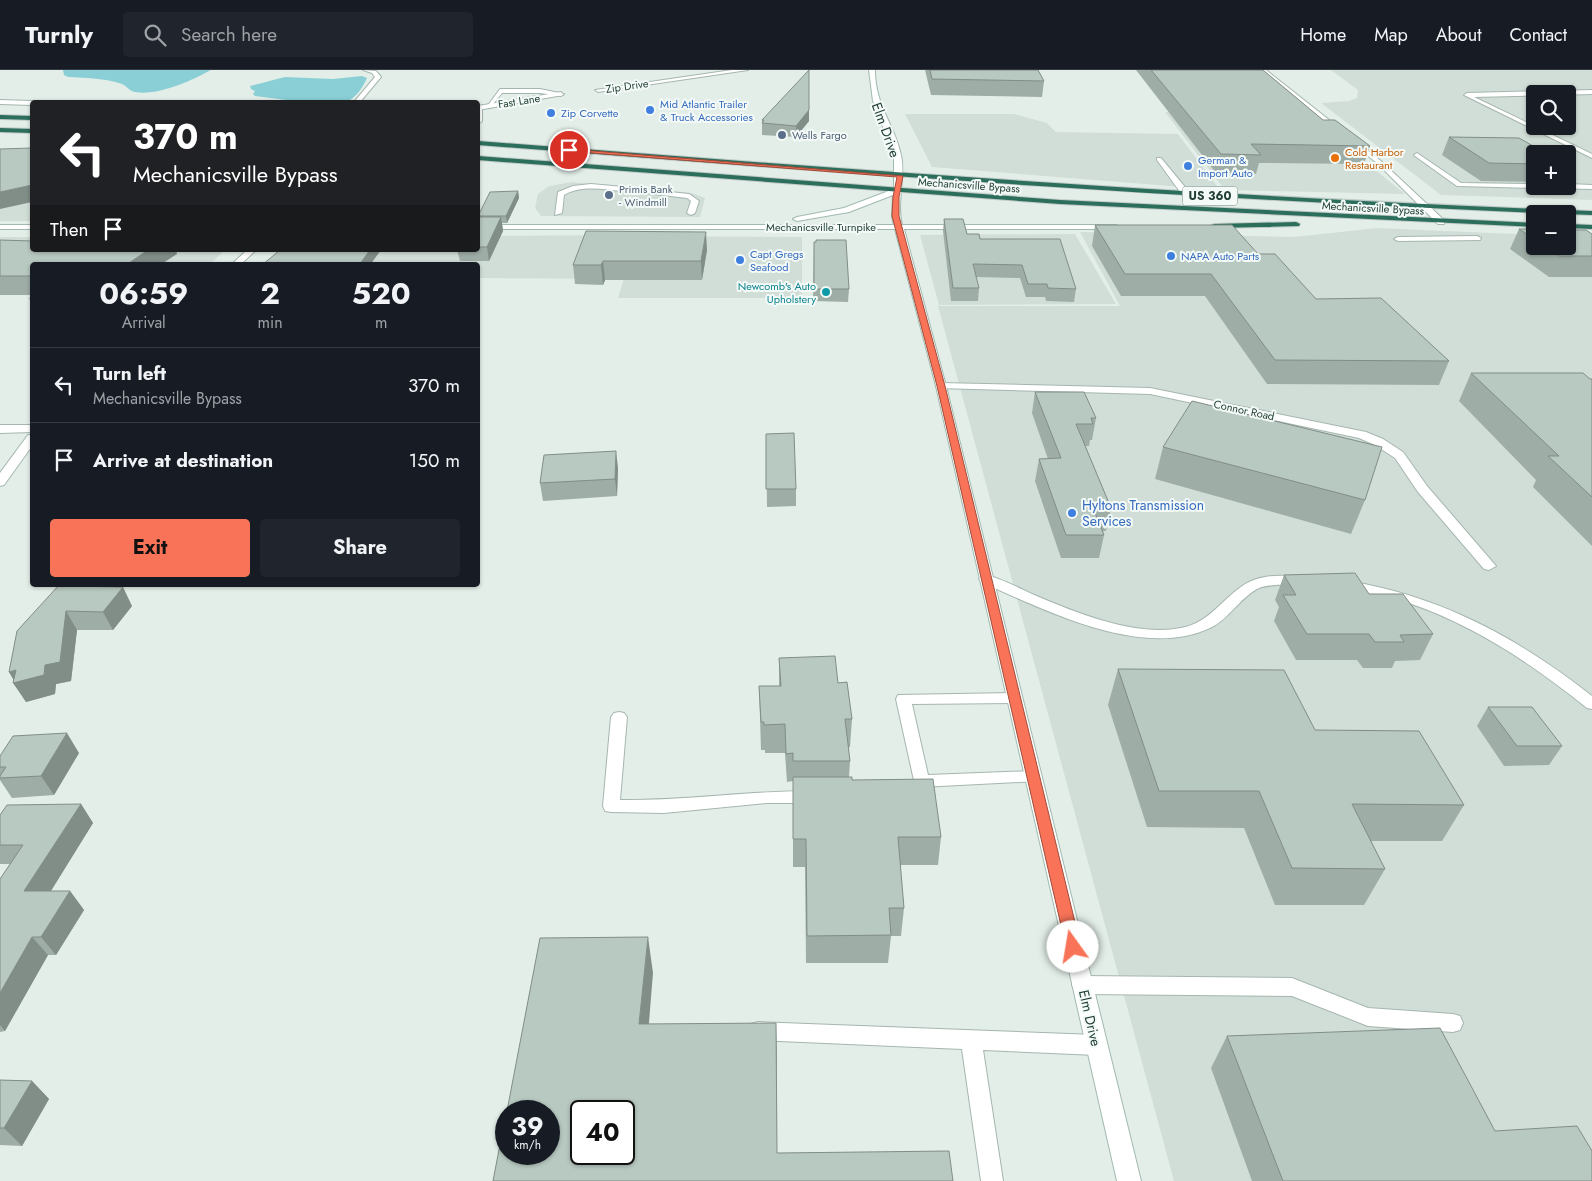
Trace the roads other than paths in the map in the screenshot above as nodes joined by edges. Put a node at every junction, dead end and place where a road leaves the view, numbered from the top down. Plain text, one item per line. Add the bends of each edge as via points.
1 (366, 70) edge
2 (745, 70) edge
3 (872, 70) edge
4 (1263, 70) edge
5 (598, 90) dead end
6 (1581, 92) junction
7 (1592, 92) edge
8 (561, 94) joint
9 (1592, 97) edge
10 (359, 100) edge
11 (0, 102) edge
12 (30, 103) edge
13 (488, 107) junction
14 (480, 108) edge
15 (0, 117) edge
16 (30, 118) edge
17 (0, 130) edge
18 (30, 131) edge
19 (480, 143) edge
20 (1417, 156) dead end
21 (1592, 156) edge
22 (480, 158) edge
23 (1159, 159) dead end
24 (900, 176) junction
25 (1526, 186) edge
26 (1576, 187) edge
27 (1592, 187) edge
28 (622, 190) dead end
29 (896, 191) junction
30 (639, 192) dead end
31 (1186, 194) junction
32 (1426, 207) junction
33 (558, 213) dead end
34 (692, 213) dead end
35 (1592, 213) edge
36 (1441, 222) junction
37 (747, 226) junction
38 (1203, 226) edge
39 (1526, 226) edge
40 (1576, 226) edge
41 (0, 227) edge
42 (30, 227) edge
43 (480, 227) edge
44 (899, 227) junction
45 (1127, 227) edge
46 (1592, 227) edge
47 (1477, 238) dead end
48 (1398, 240) dead end
49 (250, 252) edge
50 (238, 262) edge
51 (941, 386) junction
52 (0, 429) edge
53 (30, 429) edge
54 (30, 441) edge
55 (0, 482) edge
56 (1489, 566) dead end
57 (986, 579) junction
58 (1312, 581) edge
59 (1330, 583) edge
60 (1014, 698) junction
61 (1592, 704) edge
62 (619, 717) dead end
63 (1033, 777) junction
64 (921, 781) junction
65 (905, 789) edge
66 (823, 797) edge
67 (1082, 985) junction
68 (1453, 1023) dead end
69 (758, 1031) edge
70 (971, 1040) junction
71 (1096, 1044) junction
72 (992, 1181) edge
73 (1129, 1181) edge

1 - 10 street via 374,72 378,78
2 - 5 street, Zip Drive
3 - 24 street, Elm Drive via 875,102 895,147
4 - 32 lane via 1379,162
6 - 7 lane
6 - 9 lane
6 - 21 lane via 1467,94
8 - 13 street, Fast Lane
8 - 13 lane via 500,91
11 - 12 street
13 - 14 street, Fast Lane
15 - 16 highway
17 - 18 highway
19 - 24 highway, Mechanicsville Bypass / US 360
20 - 25 lane via 1459,185
22 - 29 highway, Mechanicsville Bypass / US 360
23 - 31 lane
24 - 29 street, Elm Drive
24 - 31 highway, Mechanicsville Bypass / US 360
26 - 27 lane
28 - 33 lane via 572,188 561,194
29 - 36 highway, Mechanicsville Bypass / US 360
29 - 37 street via 833,213
29 - 44 street, Elm Drive
30 - 34 lane via 689,196 695,201
31 - 32 highway, Mechanicsville Bypass / US 360
32 - 35 highway, US 360
32 - 36 lane
36 - 38 highway
36 - 39 highway, Mechanicsville Bypass / US 360
37 - 43 street, Mechanicsville Turnpike
37 - 44 street, Mechanicsville Turnpike
40 - 46 highway
41 - 42 street
44 - 45 street, Mechanicsville Turnpike
44 - 51 street, Elm Drive
47 - 48 lane
49 - 50 street
51 - 56 street, Connor Road via 1150,391 1362,436 1399,455 1422,489
51 - 57 street, Elm Drive
52 - 53 street
54 - 55 street
57 - 58 lane via 1070,616 1097,624 1175,634 1206,625 1245,589 1262,582 1278,579
57 - 60 street, Elm Drive
59 - 61 lane via 1358,586 1444,612 1517,649
60 - 63 street, Elm Drive
60 - 64 lane via 903,698
62 - 66 lane via 611,806 664,807 766,797
63 - 64 lane
63 - 67 street, Elm Drive
64 - 65 lane
67 - 68 lane via 1292,987 1368,1017
67 - 71 street, Elm Drive
69 - 70 lane
70 - 71 lane
70 - 72 lane
71 - 73 street, Elm Drive

